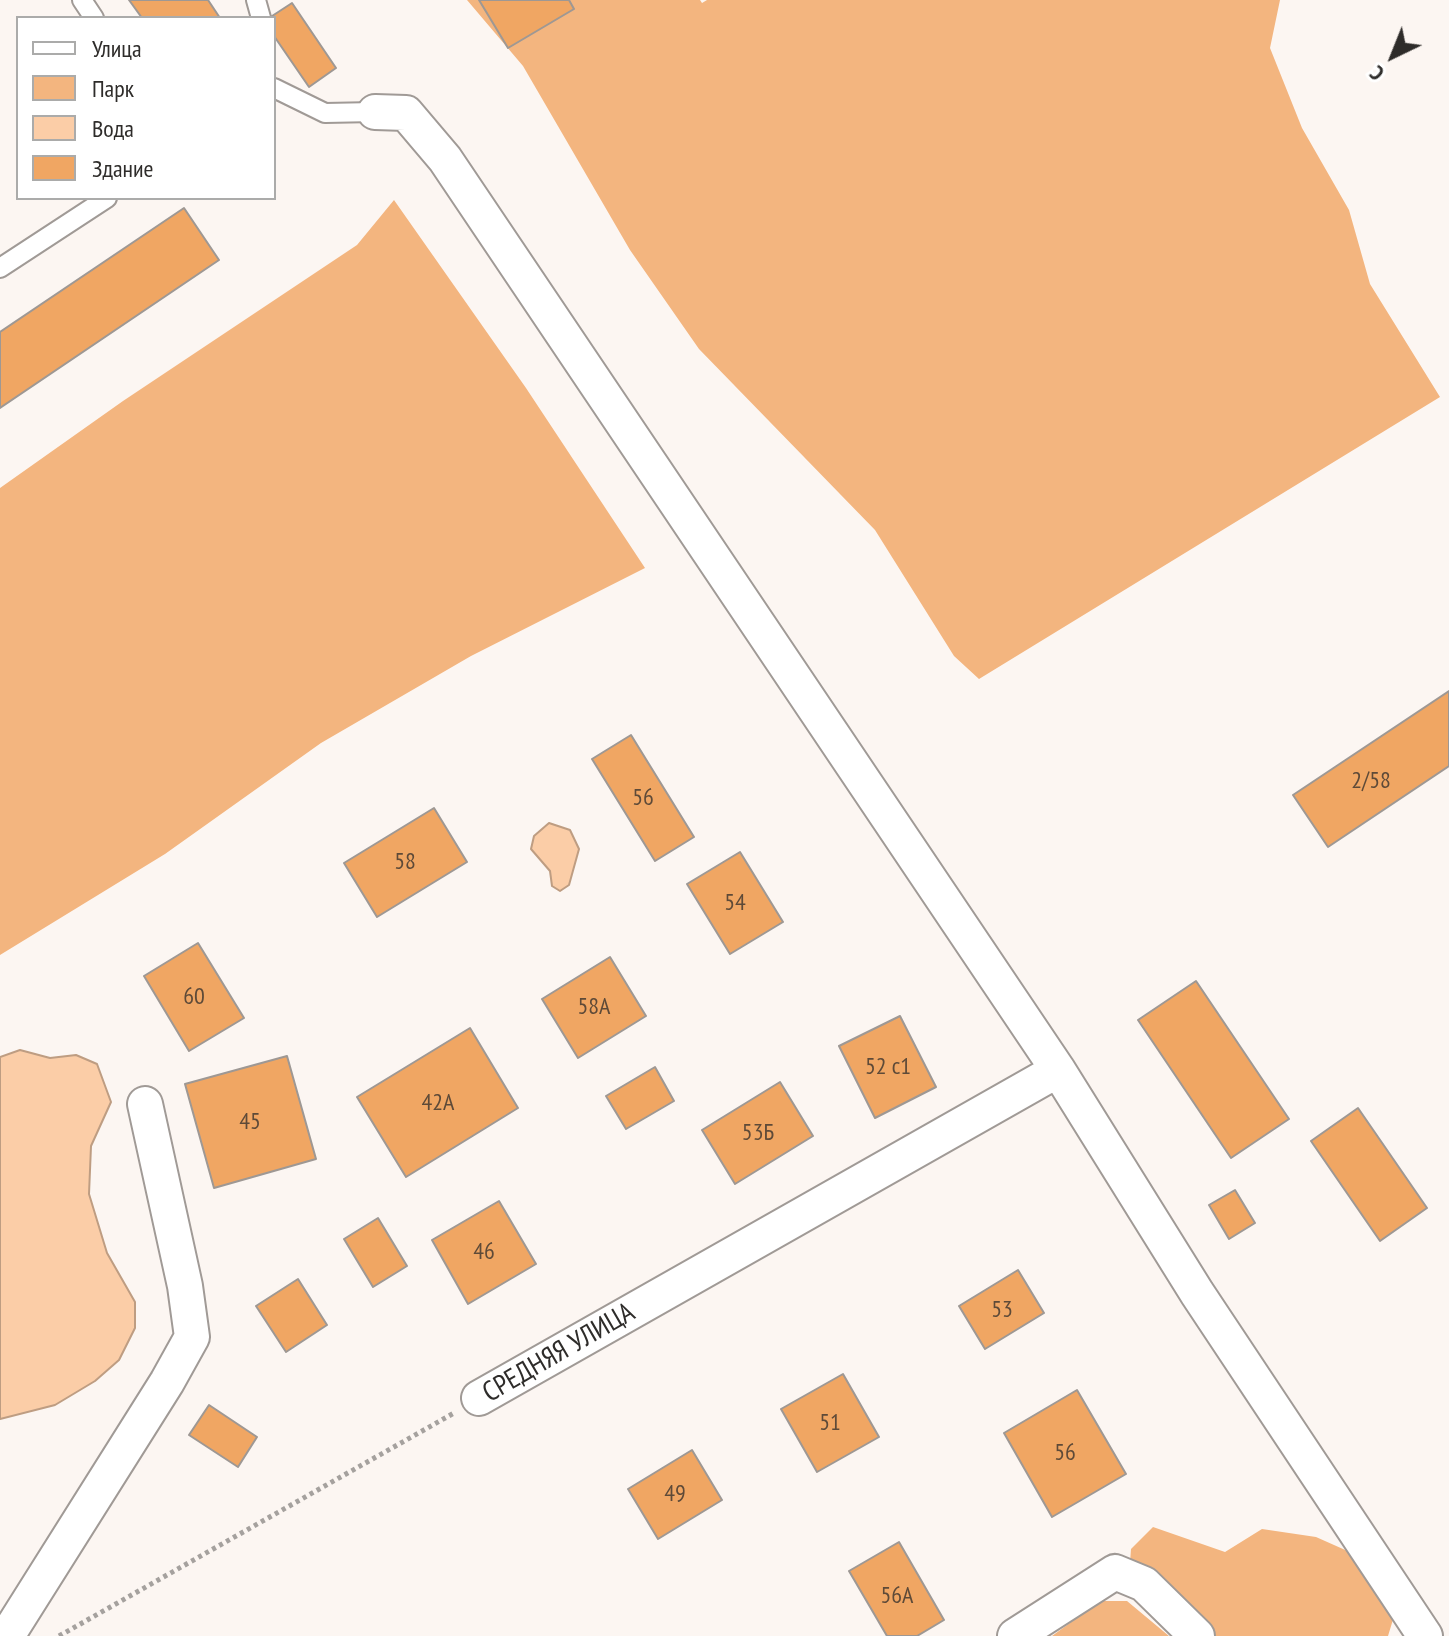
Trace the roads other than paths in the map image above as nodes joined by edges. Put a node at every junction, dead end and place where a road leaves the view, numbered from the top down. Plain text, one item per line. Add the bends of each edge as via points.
1 (276, 89) edge
2 (375, 112) joint
3 (104, 200) edge
4 (0, 268) edge
5 (1058, 1070) junction
6 (145, 1104) dead end
7 (479, 1398) road end
8 (7, 1636) edge
9 (1015, 1636) edge
10 (1197, 1636) edge
11 (1425, 1636) edge

1 - 2 lane via 325,113
2 - 5 street via 406,113 445,159
3 - 4 lane
5 - 7 street, СРЕДНЯЯ УЛИЦА
5 - 11 street via 1197,1293
6 - 8 street via 192,1337
9 - 10 street via 1115,1572 1144,1584

